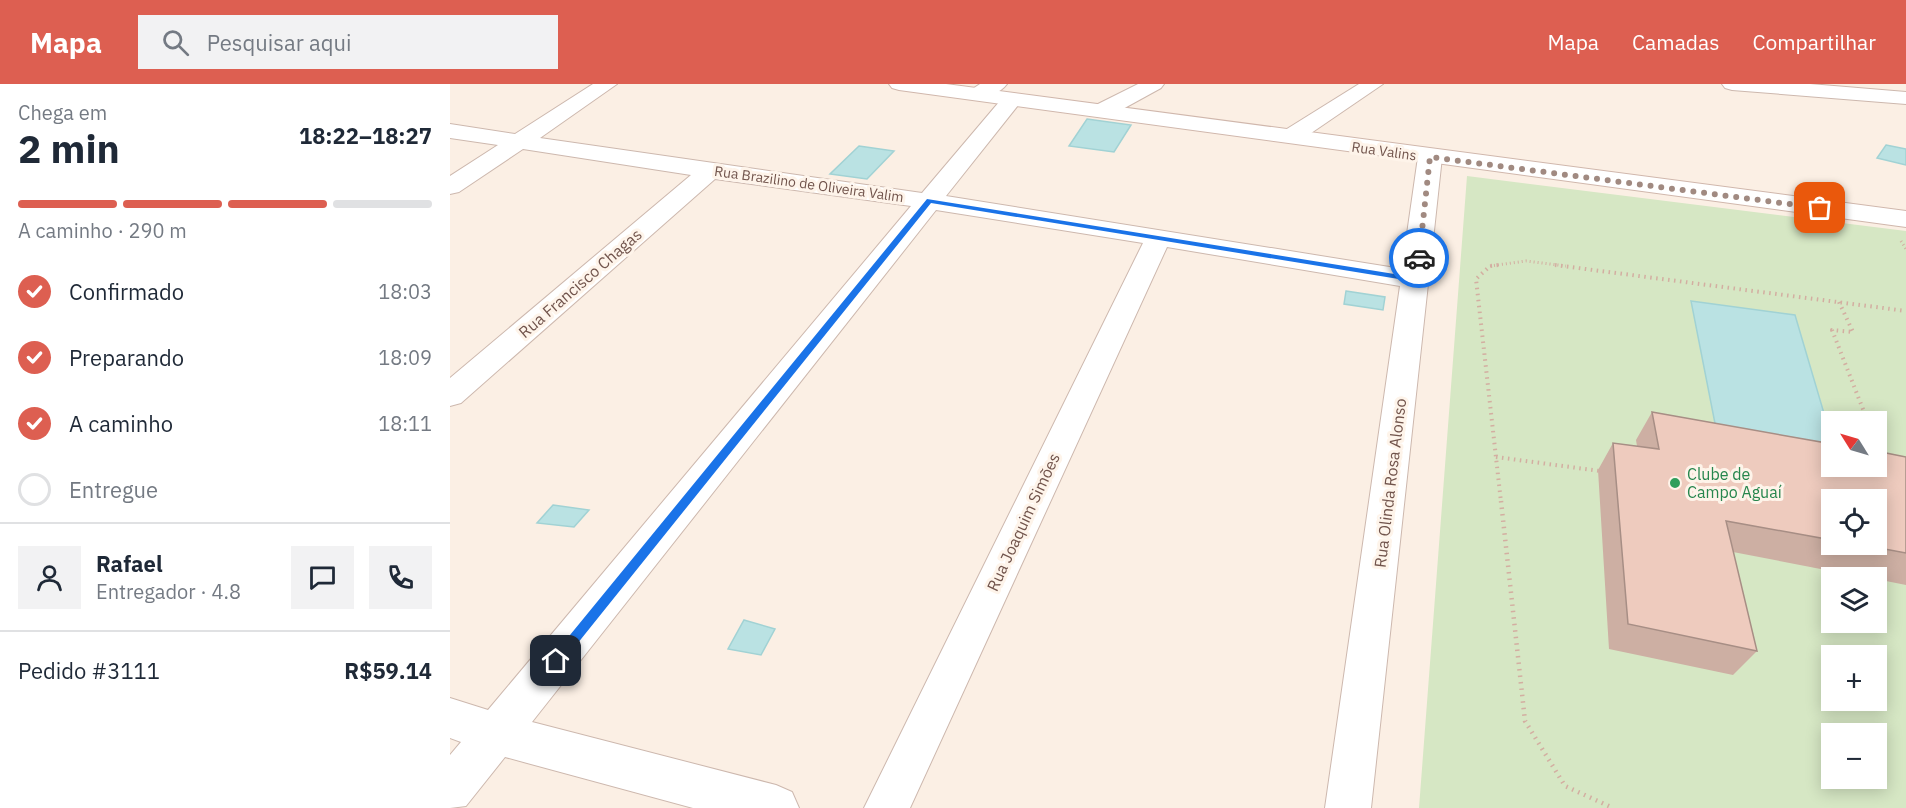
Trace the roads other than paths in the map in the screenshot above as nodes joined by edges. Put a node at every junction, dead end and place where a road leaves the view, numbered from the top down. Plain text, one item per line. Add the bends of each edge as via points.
1 (607, 84) edge
2 (899, 84) edge
3 (1154, 84) edge
4 (1373, 84) edge
5 (1732, 84) edge
6 (1005, 91) edge
7 (1906, 98) edge
8 (1102, 111) junction
9 (450, 131) edge
10 (1290, 137) junction
11 (519, 143) junction
12 (1430, 157) junction
13 (710, 171) junction
14 (450, 187) edge
15 (930, 201) junction
16 (1906, 219) edge
17 (1159, 237) junction
18 (1417, 280) junction
19 (450, 395) edge
20 (450, 718) edge
21 (497, 734) junction
22 (450, 790) edge
23 (776, 808) edge
24 (887, 808) edge
25 (1348, 808) edge

1 - 11 street
2 - 6 street, Rua Valins via 976,94
3 - 8 street
4 - 10 street
5 - 7 street
6 - 8 street, Rua Valins
6 - 15 street
8 - 10 street, Rua Valins
9 - 11 street, Rua Brazilino de Oliveira Valim
10 - 12 street, Rua Valins
11 - 13 street, Rua Brazilino de Oliveira Valim
11 - 14 street
12 - 16 street, Rua Valins
12 - 18 street, Rua Olinda Rosa Alonso
13 - 15 street, Rua Brazilino de Oliveira Valim
13 - 19 street, Rua Francisco Chagas
15 - 17 street, Rua Brazilino de Oliveira Valim
15 - 21 street
17 - 18 street, Rua Brazilino de Oliveira Valim
17 - 24 street, Rua Joaquim Simões
18 - 25 street, Rua Olinda Rosa Alonso
20 - 21 street
21 - 22 street
21 - 23 street

